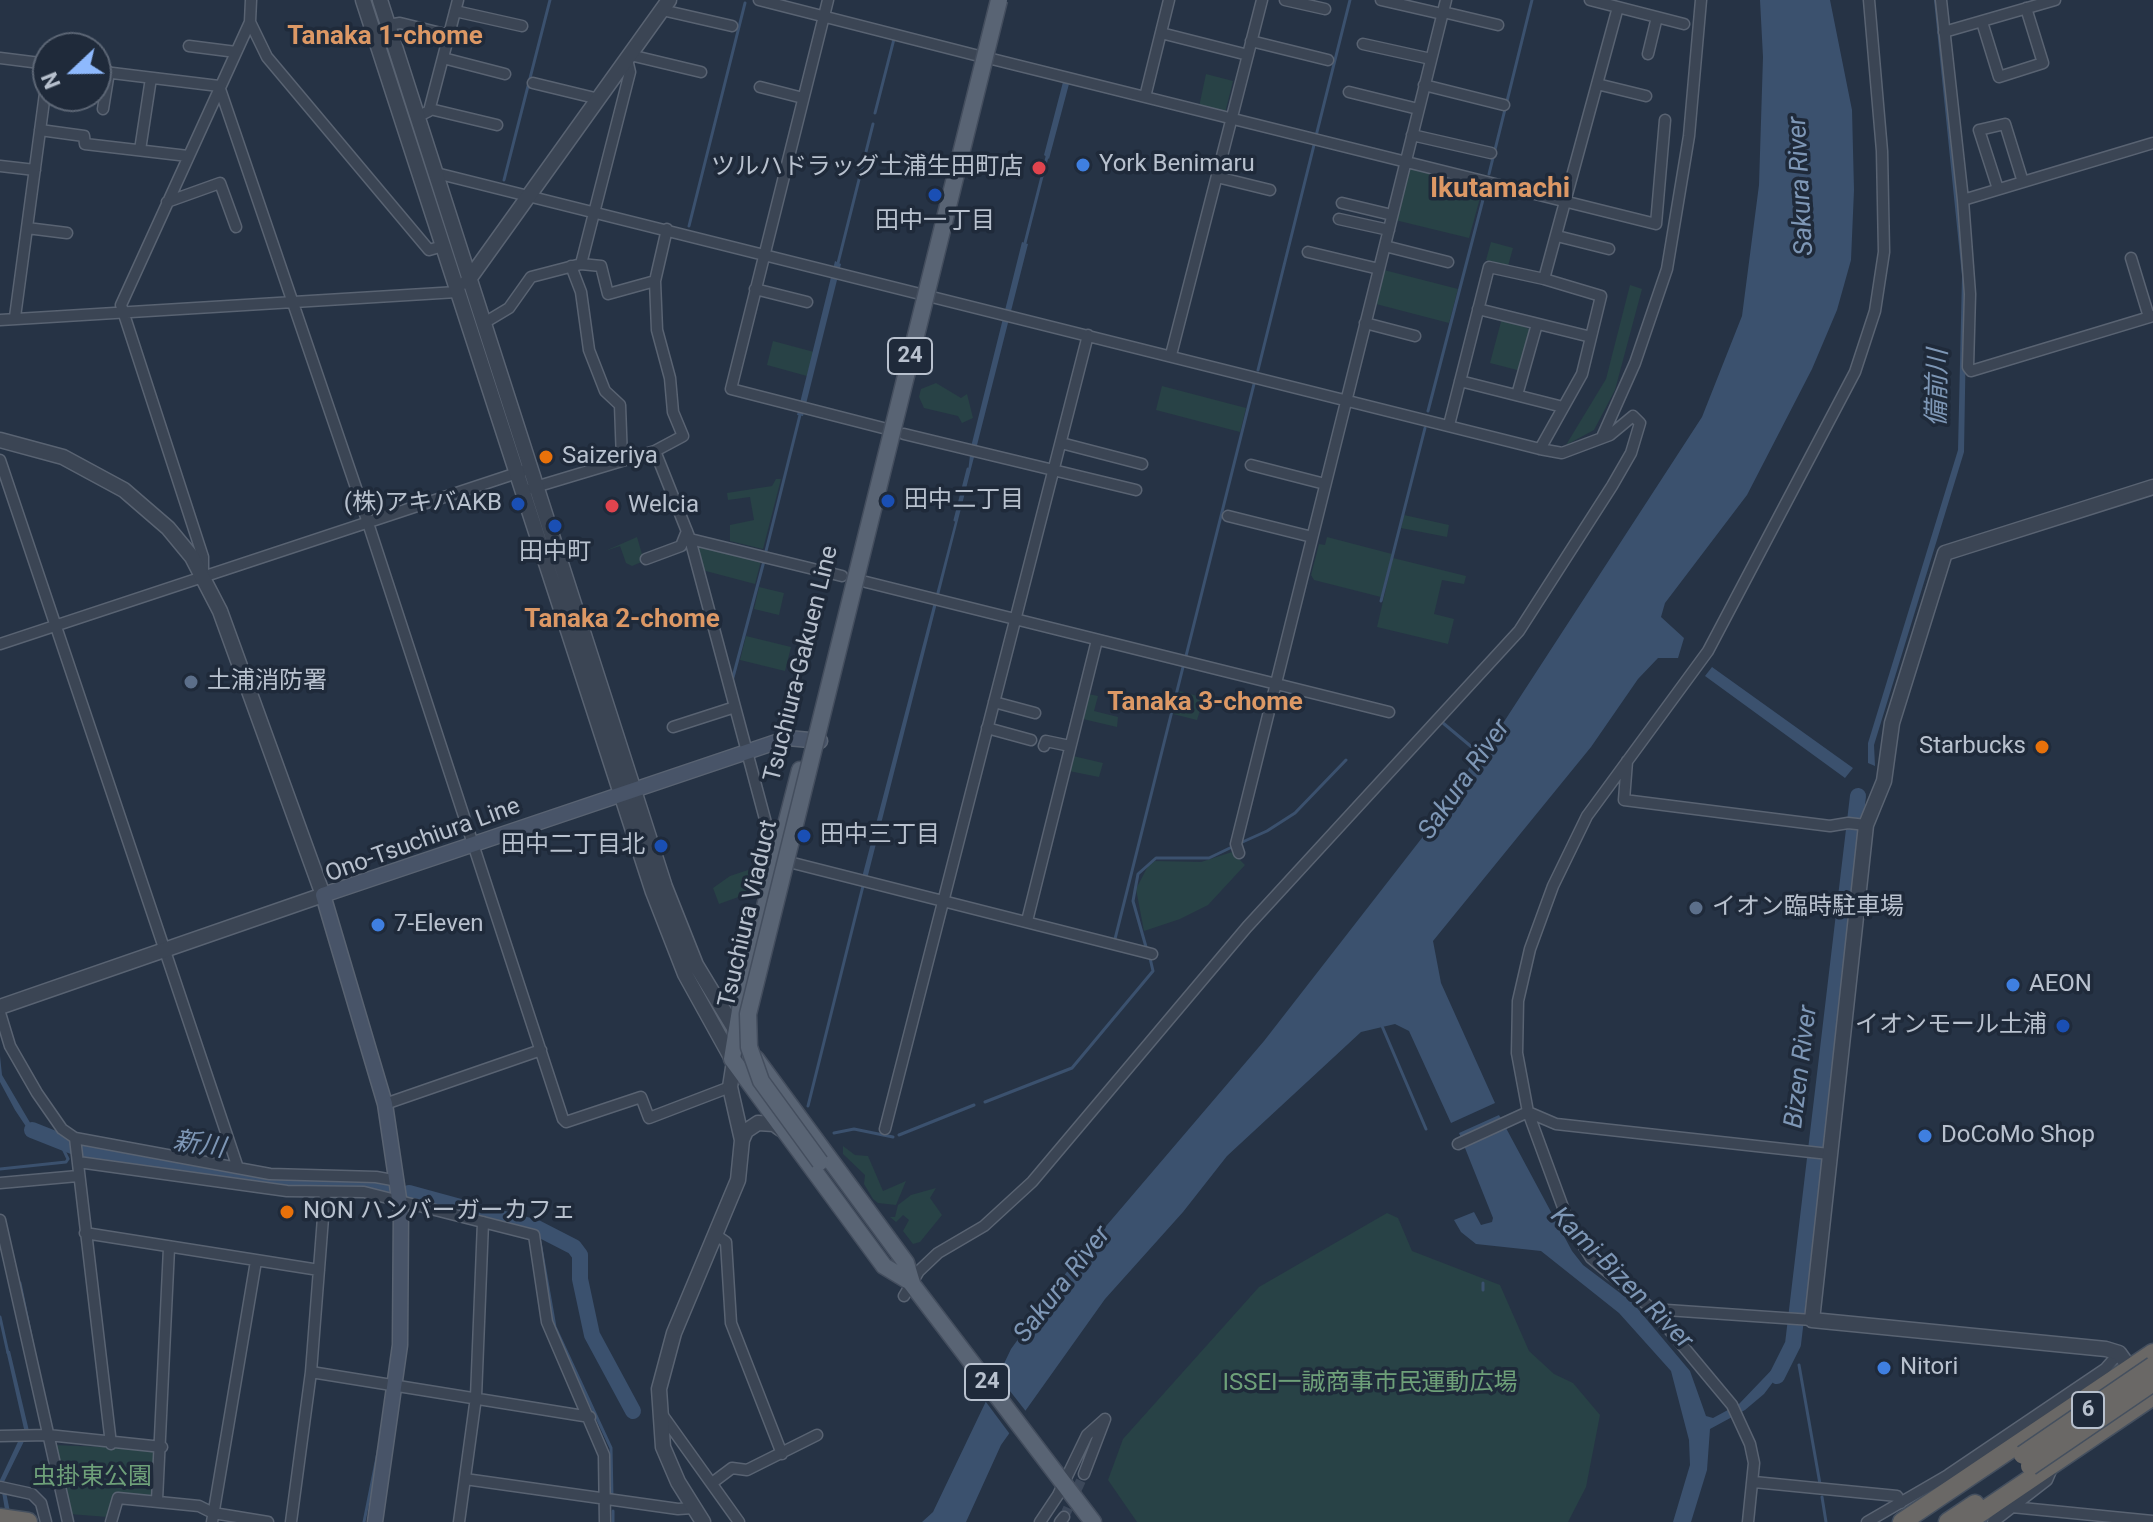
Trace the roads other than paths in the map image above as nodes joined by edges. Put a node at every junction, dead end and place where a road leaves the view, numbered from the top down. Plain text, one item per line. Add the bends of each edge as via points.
1 (251, 0) edge
2 (363, 0) edge
3 (380, 0) edge
4 (759, 0) edge
5 (828, 0) edge
6 (993, 0) edge
7 (999, 0) edge
8 (1007, 0) edge
9 (1169, 0) edge
10 (1262, 0) edge
11 (1285, 0) edge
12 (1381, 0) edge
13 (1446, 0) edge
14 (1590, 0) edge
15 (1701, 0) edge
16 (1869, 0) edge
17 (1941, 0) edge
18 (2052, 0) edge
19 (457, 5) edge
20 (666, 5) edge
21 (1618, 7) junction
22 (2026, 8) junction
23 (1325, 9) dead end
24 (1442, 13) junction
25 (824, 16) junction
26 (1657, 17) junction
27 (250, 22) junction
28 (1982, 22) junction
29 (1684, 24) dead end
30 (388, 25) junction
31 (1498, 25) dead end
32 (522, 26) dead end
33 (732, 26) dead end
34 (1944, 32) junction
35 (1161, 33) junction
36 (449, 35) junction
37 (1251, 41) junction
38 (1363, 44) dead end
39 (189, 46) dead end
40 (236, 52) junction
41 (1648, 54) dead end
42 (1248, 55) junction
43 (628, 57) junction
44 (985, 57) junction
45 (0, 58) edge
46 (443, 58) junction
47 (1431, 59) junction
48 (1328, 60) dead end
49 (32, 62) edge
50 (112, 72) edge
51 (701, 72) dead end
52 (505, 74) dead end
53 (151, 78) junction
54 (533, 83) dead end
55 (1597, 84) junction
56 (1424, 85) junction
57 (219, 86) junction
58 (760, 87) dead end
59 (1349, 92) dead end
60 (1646, 96) dead end
61 (1145, 97) junction
62 (803, 98) junction
63 (599, 99) junction
64 (1504, 105) dead end
65 (1418, 109) junction
66 (42, 112) edge
67 (424, 113) junction
68 (1231, 119) junction
69 (1665, 120) dead end
70 (497, 125) dead end
71 (40, 130) junction
72 (1412, 135) junction
73 (2153, 143) edge
74 (140, 150) junction
75 (1491, 153) dead end
76 (188, 156) junction
77 (1405, 164) junction
78 (0, 166) edge
79 (35, 170) junction
80 (436, 173) junction
81 (1217, 177) junction
82 (2023, 182) junction
83 (1998, 189) junction
84 (1270, 190) dead end
85 (531, 194) junction
86 (1963, 200) junction
87 (167, 202) junction
88 (1342, 203) dead end
89 (1564, 204) junction
90 (594, 211) junction
91 (1392, 215) junction
92 (1339, 219) dead end
93 (236, 227) dead end
94 (27, 228) junction
95 (667, 229) junction
96 (1389, 230) junction
97 (67, 233) dead end
98 (1557, 236) junction
99 (443, 246) junction
100 (1385, 246) junction
101 (1609, 249) dead end
102 (1308, 252) dead end
103 (764, 253) junction
104 (2131, 258) dead end
105 (1448, 262) dead end
106 (576, 265) junction
107 (1379, 269) junction
108 (470, 279) junction
109 (1544, 279) junction
110 (655, 281) junction
111 (755, 289) junction
112 (457, 292) junction
113 (926, 294) junction
114 (807, 302) dead end
115 (292, 303) junction
116 (1478, 309) junction
117 (122, 312) junction
118 (15, 317) junction
119 (2151, 317) edge
120 (0, 320) edge
121 (484, 323) junction
122 (1365, 323) junction
123 (1537, 324) junction
124 (1088, 335) junction
125 (1415, 336) dead end
126 (1591, 337) junction
127 (1171, 355) junction
128 (1460, 381) junction
129 (1517, 395) junction
130 (1345, 400) junction
131 (1563, 407) junction
132 (1449, 425) junction
133 (887, 429) junction
134 (904, 434) dead end
135 (1603, 435) junction
136 (0, 440) edge
137 (1061, 443) junction
138 (1540, 449) junction
139 (655, 451) junction
140 (0, 460) edge
141 (622, 460) junction
142 (1142, 464) dead end
143 (1251, 465) dead end
144 (523, 471) junction
145 (1054, 472) junction
146 (1325, 484) junction
147 (2153, 487) edge
148 (529, 490) junction
149 (1136, 490) dead end
150 (1228, 516) dead end
151 (368, 523) junction
152 (688, 535) junction
153 (1312, 537) junction
154 (646, 559) dead end
155 (842, 576) dead end
156 (203, 577) junction
157 (866, 582) dead end
158 (1015, 620) junction
159 (55, 626) junction
160 (1097, 640) junction
161 (0, 644) edge
162 (1276, 684) junction
163 (994, 702) junction
164 (735, 707) junction
165 (1389, 712) dead end
166 (1035, 713) dead end
167 (673, 727) dead end
168 (987, 728) junction
169 (814, 740) junction
170 (1031, 740) dead end
171 (1044, 746) dead end
172 (1070, 746) junction
173 (746, 751) junction
174 (1627, 761) junction
175 (636, 791) junction
176 (620, 796) junction
177 (1857, 824) junction
178 (473, 844) junction
179 (782, 844) junction
180 (1239, 853) dead end
181 (789, 862) junction
182 (323, 895) junction
183 (943, 901) junction
184 (1027, 921) junction
185 (164, 951) junction
186 (1152, 954) dead end
187 (0, 1007) edge
188 (0, 1013) edge
189 (740, 1038) junction
190 (541, 1050) junction
191 (732, 1059) junction
192 (730, 1087) junction
193 (385, 1104) junction
194 (1528, 1112) junction
195 (781, 1129) junction
196 (885, 1129) dead end
197 (75, 1139) junction
198 (742, 1140) junction
199 (1458, 1144) dead end
200 (1824, 1153) junction
201 (78, 1158) junction
202 (238, 1168) junction
203 (78, 1176) junction
204 (398, 1181) junction
205 (0, 1183) edge
206 (325, 1192) junction
207 (399, 1198) junction
208 (0, 1220) edge
209 (483, 1222) junction
210 (85, 1233) junction
211 (716, 1235) junction
212 (169, 1248) junction
213 (256, 1261) junction
214 (319, 1270) junction
215 (912, 1291) junction
216 (1652, 1309) junction
217 (1807, 1320) junction
218 (2119, 1353) junction
219 (2153, 1353) edge
220 (2153, 1366) edge
221 (2130, 1368) junction
222 (311, 1372) junction
223 (2153, 1382) edge
224 (394, 1385) junction
225 (2153, 1394) edge
226 (476, 1397) junction
227 (659, 1410) junction
228 (590, 1417) junction
229 (48, 1435) junction
230 (817, 1435) dead end
231 (0, 1436) edge
232 (111, 1444) junction
233 (162, 1447) junction
234 (782, 1454) junction
235 (2027, 1460) junction
236 (2053, 1464) junction
237 (1084, 1474) tunnel mouth
238 (1059, 1477) junction
239 (465, 1479) junction
240 (1754, 1482) junction
241 (712, 1483) junction
242 (0, 1487) edge
243 (605, 1499) junction
244 (157, 1500) junction
245 (2012, 1507) junction
246 (693, 1508) junction
247 (1901, 1513) edge
248 (0, 1518) edge
249 (212, 1518) edge
250 (2153, 1521) edge
251 (28, 1522) edge
252 (46, 1522) edge
253 (68, 1522) edge
254 (111, 1522) edge
255 (268, 1522) edge
256 (291, 1522) edge
257 (375, 1522) edge
258 (459, 1522) edge
259 (605, 1522) edge
260 (703, 1522) edge
261 (739, 1522) edge
262 (1040, 1522) edge
263 (1093, 1522) edge
264 (1748, 1522) edge
265 (1867, 1522) edge
266 (1923, 1522) edge
267 (1948, 1522) edge
268 (1967, 1522) edge
269 (1993, 1522) edge

1 - 27 street
2 - 99 street
3 - 30 street
4 - 25 street
5 - 25 street
6 - 44 main road, Tsuchiura-Gakuen Line / 24
7 - 215 main road, Tsuchiura Viaduct / 24, bridge via 748,1014 749,1047 761,1081
8 - 44 main road, Tsuchiura-Gakuen Line / 24
9 - 35 street
10 - 37 street
11 - 23 street
12 - 24 street
13 - 24 street
14 - 21 street
15 - 135 street via 1689,136 1667,269 1651,324
16 - 174 street via 1884,252 1875,311 1855,372 1700,661
17 - 34 street
18 - 22 street
19 - 32 street
19 - 36 street
20 - 33 street
20 - 43 street
21 - 26 street
21 - 55 street
22 - 28 street
22 - 28 street via 2043,63 1999,77
24 - 31 street
24 - 47 street
25 - 44 street
25 - 62 street
26 - 29 street
26 - 41 street
27 - 40 street
27 - 99 street via 267,57 429,250
28 - 34 street
30 - 36 street
30 - 67 street
34 - 86 street
35 - 42 street
35 - 61 street
36 - 46 street
37 - 42 street
37 - 48 street
38 - 47 street
39 - 40 street
40 - 57 street
42 - 68 street
43 - 51 street
43 - 63 street
43 - 90 street via 630,72
44 - 61 street
44 - 113 main road, Tsuchiura-Gakuen Line / 24
45 - 49 street
46 - 52 street
46 - 67 street
47 - 56 street
50 - 53 street
53 - 57 street
53 - 74 street
54 - 63 street
55 - 60 street
55 - 89 street
56 - 64 street
56 - 65 street
57 - 76 street
57 - 115 street
58 - 62 street
59 - 65 street
61 - 68 street
62 - 103 street
63 - 85 street
65 - 72 street
66 - 71 street
67 - 70 street
67 - 80 street
68 - 77 street
68 - 81 street
69 - 89 street via 1656,224
71 - 74 street via 84,136 85,144
71 - 79 street
72 - 75 street
72 - 77 street
73 - 82 street
74 - 76 street
76 - 87 street
77 - 89 street
77 - 91 street
78 - 79 street
79 - 94 street
80 - 85 street
80 - 108 street
81 - 84 street
81 - 127 street
82 - 83 street
82 - 83 street via 2005,124 1979,130
83 - 86 street
85 - 90 street
85 - 108 street
86 - 119 street via 1971,371
87 - 93 street via 220,183
87 - 117 street
88 - 91 street
89 - 98 street
90 - 95 street
90 - 106 street
91 - 96 street
92 - 96 street
94 - 97 street
94 - 118 street
95 - 103 street
95 - 110 street
96 - 100 street
98 - 101 street
98 - 109 street
99 - 112 street
100 - 105 street
100 - 107 street
102 - 107 street
103 - 111 street
103 - 113 street
104 - 119 street
106 - 110 street via 601,266 608,294
106 - 121 street via 531,277 509,308
106 - 141 street via 589,350 605,391 620,405
107 - 122 street
108 - 112 street
108 - 121 street
109 - 116 street via 1489,267
109 - 126 street via 1601,296
110 - 139 street via 657,330 683,436
111 - 114 street
111 - 133 street via 731,389
112 - 115 street
112 - 144 street
113 - 124 street
113 - 133 main road, Tsuchiura-Gakuen Line / 24
113 - 169 main road, Tsuchiura-Gakuen Line / 24
115 - 117 street
115 - 151 street
116 - 123 street
116 - 128 street
117 - 118 street
117 - 156 street via 203,557
118 - 120 street
121 - 144 street
122 - 125 street
122 - 130 street
123 - 126 street
123 - 129 street
124 - 127 street
124 - 137 street
126 - 131 street via 1582,374
127 - 130 street
128 - 129 street
128 - 132 street
129 - 131 street
130 - 132 street
130 - 146 street
131 - 138 street
132 - 138 street
133 - 169 main road, Tsuchiura-Gakuen Line / 24
134 - 145 street
135 - 138 street via 1562,453
135 - 215 street via 1633,416 1640,423 1612,486 1519,631 1247,927 1032,1182 995,1218 938,1253
136 - 156 street via 63,457 124,490 168,528
137 - 142 street
137 - 145 street
139 - 141 street
139 - 152 street
140 - 159 street
141 - 148 street
143 - 146 street
144 - 148 street
144 - 151 street
145 - 149 street
145 - 158 street
146 - 153 street
147 - 177 street via 1945,553 1892,723 1884,781
148 - 175 street
148 - 176 street
150 - 153 street
151 - 156 street
151 - 178 street
152 - 154 street via 681,546
152 - 155 street
152 - 164 street
153 - 162 street
156 - 159 street
156 - 182 street
157 - 158 street
158 - 160 street
158 - 163 street
159 - 161 street
159 - 185 street
160 - 162 street
160 - 172 street
162 - 165 street
162 - 180 street via 1236,844
163 - 166 street
163 - 168 street
164 - 167 street
164 - 173 street
168 - 170 street
168 - 183 street
169 - 173 main road, Ono-Tsuchiura Line via 788,738
169 - 179 main road, Tsuchiura-Gakuen Line / 24
169 - 181 main road, Tsuchiura-Gakuen Line / 24
171 - 172 street via 1046,741
172 - 184 street
173 - 175 main road, Ono-Tsuchiura Line
173 - 179 street via 769,834
174 - 177 street via 1624,800 1830,826
174 - 194 street via 1587,816 1530,949 1518,1001 1517,1053
175 - 176 main road, Ono-Tsuchiura Line
175 - 189 street via 683,936
176 - 178 main road, Ono-Tsuchiura Line
176 - 191 street via 671,942
177 - 200 street
178 - 182 main road, Ono-Tsuchiura Line
178 - 190 street
179 - 189 main road, Tsuchiura-Gakuen Line / 24
181 - 183 street
181 - 189 main road, Tsuchiura-Gakuen Line / 24
182 - 185 street
182 - 193 main road, Ono-Tsuchiura Line
183 - 184 street
183 - 196 street
184 - 186 street
185 - 187 street
185 - 202 street
188 - 197 street via 10,1046 37,1093
189 - 191 main road, Tsuchiura-Gakuen Line / 24
189 - 215 main road, 24 via 906,1263
190 - 192 street via 566,1122 641,1097 649,1118
190 - 193 street
191 - 192 street
191 - 195 main road, 24
192 - 198 street
193 - 204 main road, Ono-Tsuchiura Line
194 - 199 street
194 - 200 street via 1556,1124
194 - 216 street via 1568,1221 1591,1258
195 - 198 street via 758,1123
195 - 215 main road, 24 via 884,1266
197 - 201 street
197 - 202 street
198 - 211 street via 738,1180
200 - 217 street
201 - 203 street
201 - 206 street via 249,1187
202 - 204 street
203 - 205 street
203 - 210 street
204 - 207 main road, Ono-Tsuchiura Line
206 - 207 street
206 - 214 street
207 - 209 street
207 - 224 main road, Ono-Tsuchiura Line via 403,1266
208 - 229 street
209 - 226 street
209 - 228 street via 534,1235 547,1322
210 - 212 street
210 - 232 street
211 - 227 street via 674,1333
211 - 234 street via 726,1242 731,1323
212 - 213 street
212 - 233 street
213 - 214 street
213 - 249 street
214 - 222 street
215 - 238 main road, 24
216 - 217 street
216 - 240 street via 1732,1405 1752,1453
217 - 218 street
218 - 221 street
218 - 247 street via 2105,1369
219 - 221 highway
220 - 235 highway, 6, bridge
221 - 225 street
221 - 247 highway
222 - 224 street
222 - 256 street
223 - 235 highway, 6, bridge
224 - 226 street
224 - 257 main road, Ono-Tsuchiura Line
225 - 236 highway
226 - 228 street
226 - 239 street
227 - 241 street
227 - 246 street via 663,1447
228 - 243 street via 604,1455
229 - 231 street
229 - 232 street
229 - 253 street
230 - 234 street
232 - 233 street
233 - 244 street
234 - 241 street via 747,1470 732,1468
235 - 266 highway, 6
235 - 267 highway, 6
236 - 245 street via 2047,1480
236 - 268 highway
237 - 238 street via 1105,1419 1087,1435
238 - 262 street
238 - 263 main road, 24
239 - 243 street
239 - 258 street
240 - 247 street via 1897,1496
240 - 264 street
241 - 261 street
242 - 252 street via 32,1494 41,1503
243 - 246 street
243 - 259 street
244 - 249 street via 199,1506
244 - 254 street via 118,1498
245 - 250 street
245 - 269 street
246 - 260 street
247 - 265 street
248 - 251 highway
249 - 255 street

